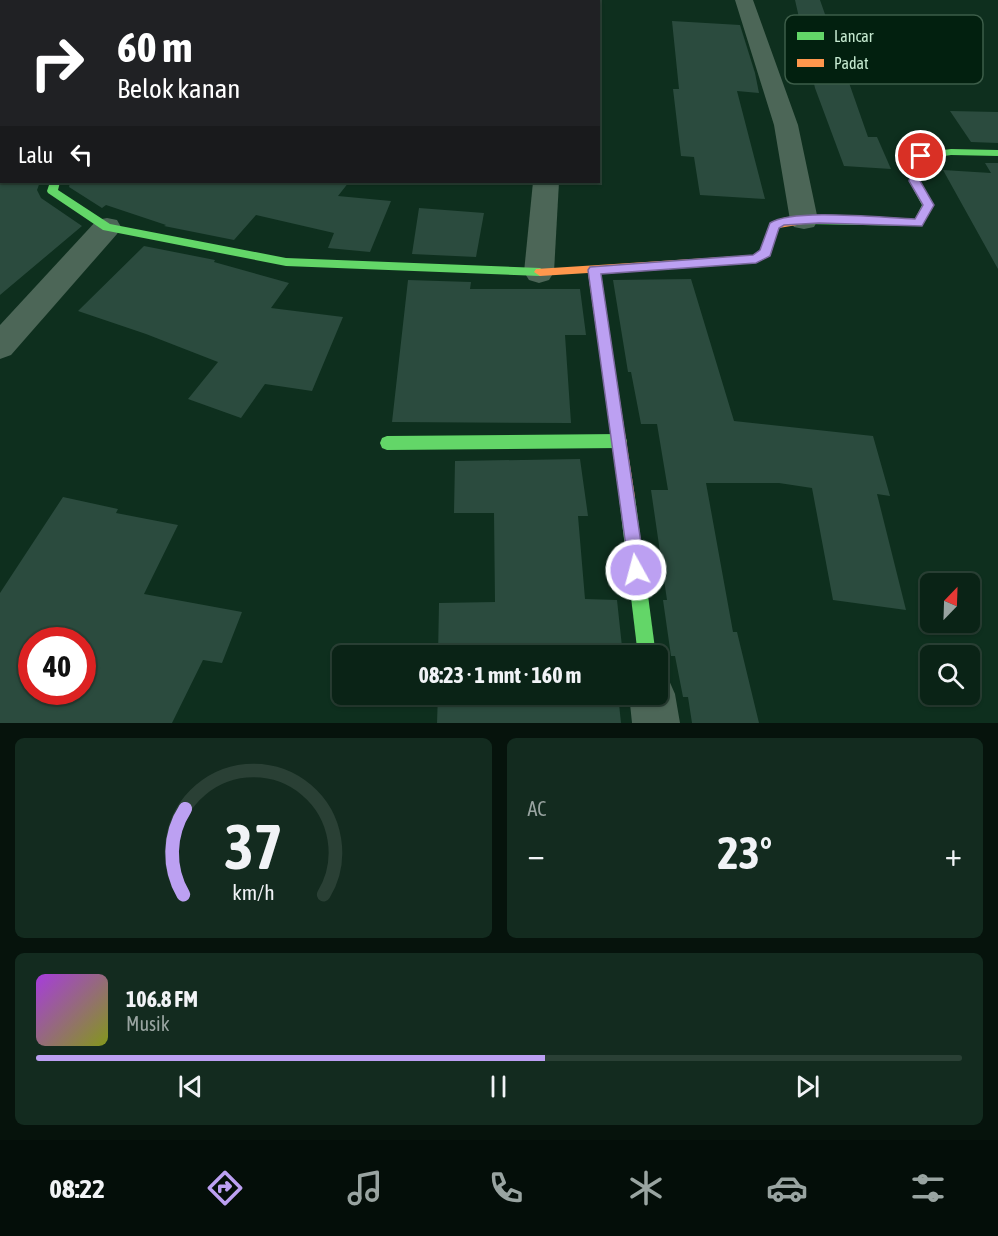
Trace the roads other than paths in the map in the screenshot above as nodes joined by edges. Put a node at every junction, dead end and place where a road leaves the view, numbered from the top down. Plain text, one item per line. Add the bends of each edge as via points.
1 (744, 0) edge
2 (998, 153) edge
3 (55, 183) edge
4 (546, 183) edge
5 (804, 220) junction
6 (107, 227) junction
7 (594, 270) junction
8 (539, 272) junction
9 (5, 333) edge
10 (620, 441) junction
11 (387, 443) dead end
12 (646, 645) edge
13 (654, 705) edge
14 (656, 723) edge

1 - 5 street via 786,125
2 - 5 street via 921,156 914,181 928,205 918,223
3 - 6 street via 52,191
4 - 8 street
5 - 7 street via 782,221 774,226 766,253 756,259
6 - 8 street via 286,262
6 - 9 street
7 - 8 street
7 - 10 street
10 - 11 street
10 - 12 street
13 - 14 street

